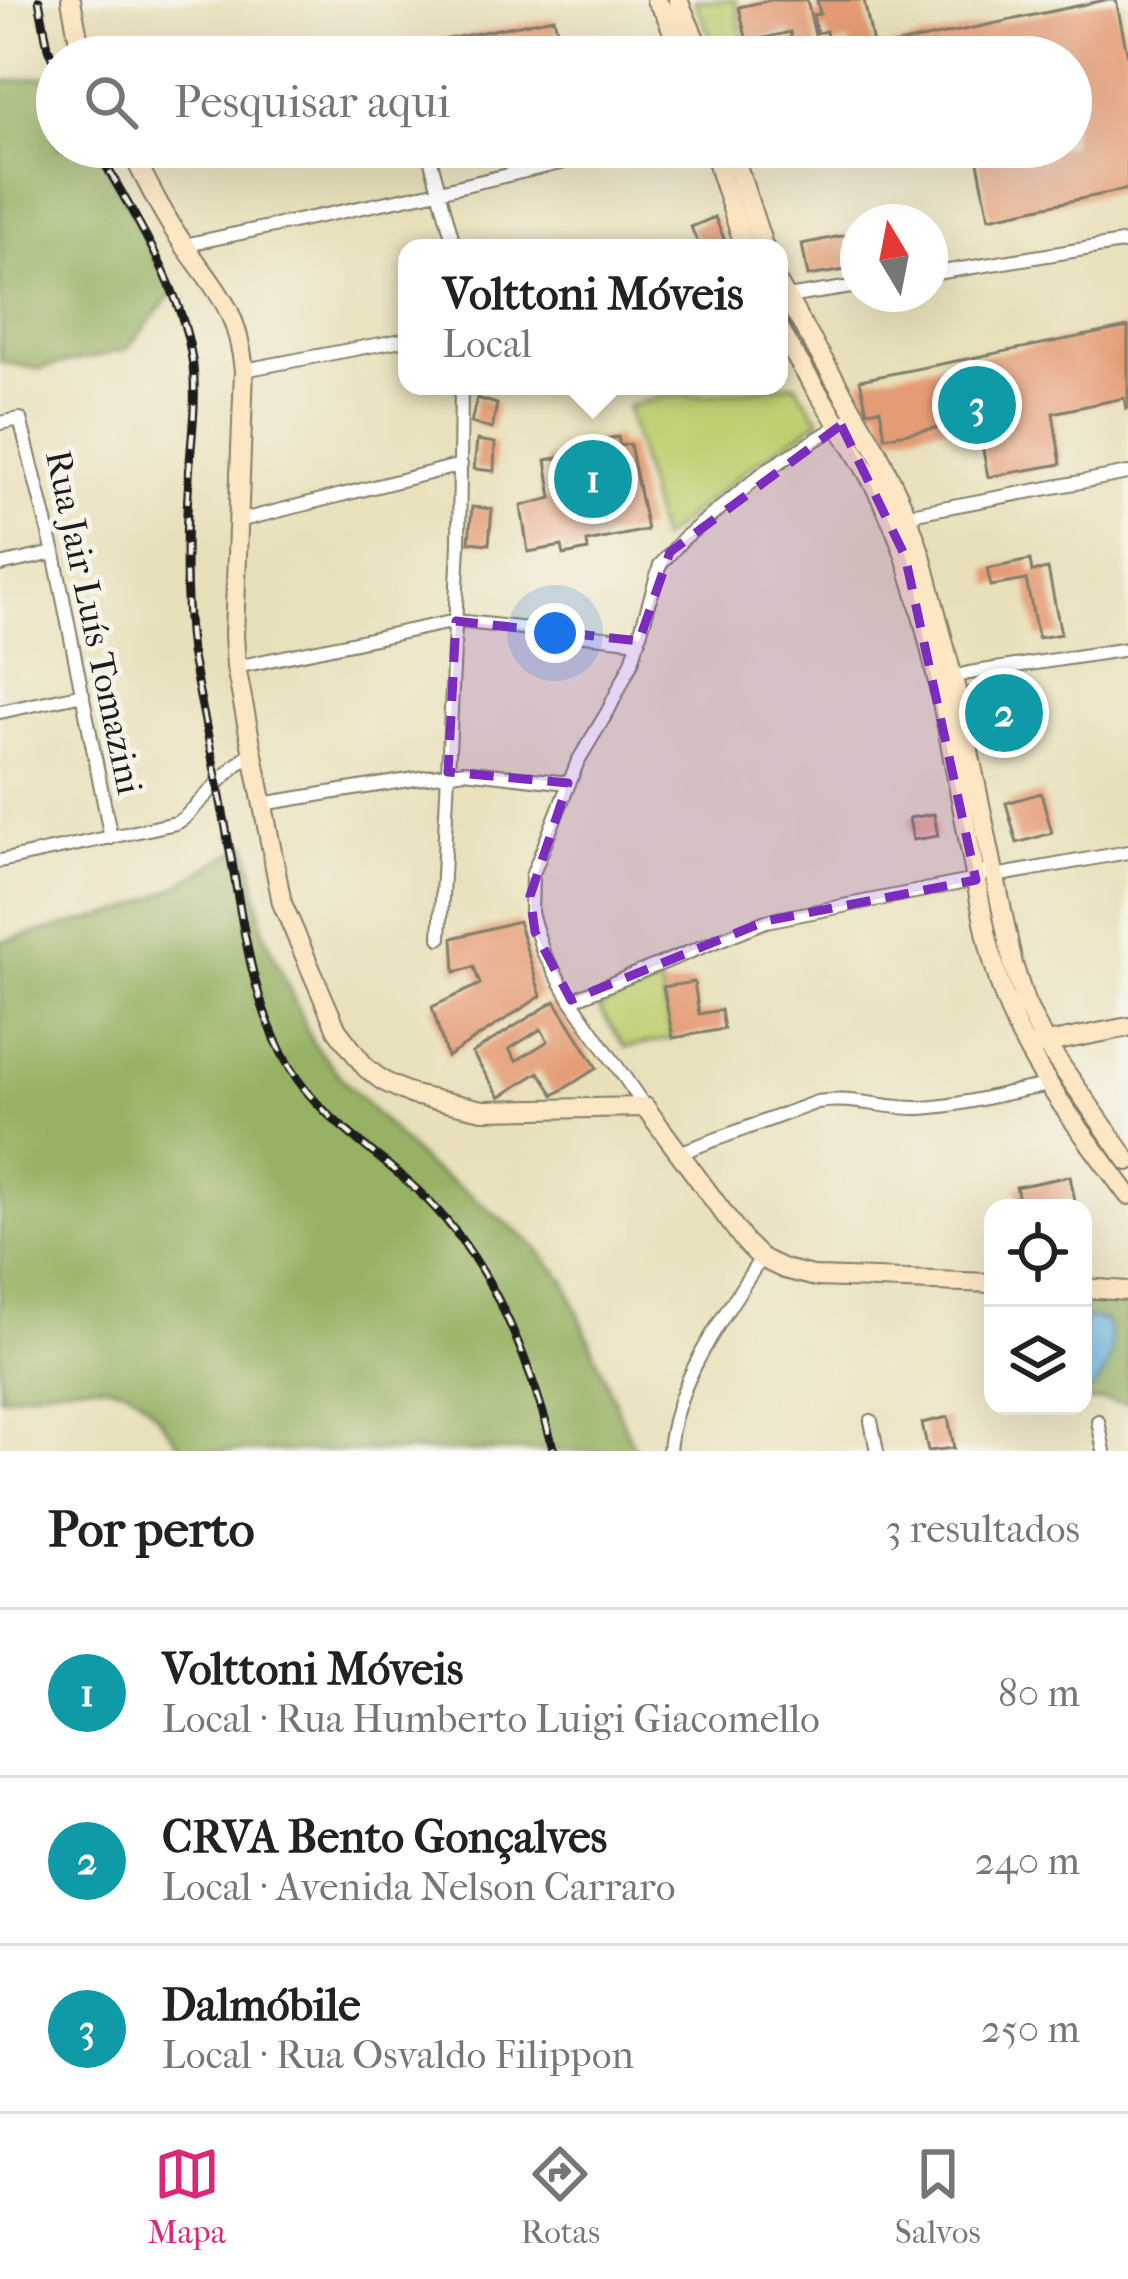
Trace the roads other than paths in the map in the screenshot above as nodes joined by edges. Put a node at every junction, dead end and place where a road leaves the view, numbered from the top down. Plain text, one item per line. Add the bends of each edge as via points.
1 (71, 0) edge
2 (656, 0) edge
3 (679, 0) edge
4 (78, 36) edge
5 (679, 36) edge
6 (684, 36) edge
7 (141, 168) edge
8 (433, 168) edge
9 (538, 168) edge
10 (719, 168) edge
11 (738, 168) edge
12 (439, 191) junction
13 (452, 239) edge
14 (743, 239) edge
15 (761, 239) edge
16 (1128, 242) edge
17 (184, 244) junction
18 (948, 271) edge
19 (840, 288) edge
20 (788, 292) edge
21 (788, 306) edge
22 (788, 340) edge
23 (398, 341) edge
24 (244, 370) junction
25 (461, 395) edge
26 (848, 420) junction
27 (0, 423) edge
28 (461, 465) junction
29 (1128, 473) edge
30 (898, 517) junction
31 (238, 520) junction
32 (54, 553) junction
33 (0, 565) edge
34 (456, 621) junction
35 (640, 641) junction
36 (1128, 649) edge
37 (236, 667) junction
38 (946, 679) junction
39 (83, 694) junction
40 (0, 712) edge
41 (252, 752) junction
42 (448, 772) junction
43 (568, 783) junction
44 (262, 804) junction
45 (111, 838) junction
46 (1128, 852) edge
47 (0, 861) edge
48 (986, 878) junction
49 (440, 938) dead end
50 (571, 1000) junction
51 (1128, 1027) edge
52 (1036, 1045) junction
53 (1060, 1083) junction
54 (645, 1107) junction
55 (679, 1154) junction
56 (1128, 1161) edge
57 (1127, 1191) edge
58 (761, 1258) junction
59 (984, 1283) edge
60 (1092, 1289) edge
61 (1128, 1292) edge
62 (871, 1421) dead end
63 (1098, 1421) dead end
64 (669, 1451) edge
65 (877, 1451) edge
66 (1104, 1451) edge

1 - 4 street
2 - 5 street
3 - 6 street
7 - 17 street
8 - 12 street
9 - 12 street
10 - 14 street
11 - 15 street
12 - 13 street
12 - 17 street
16 - 18 street
17 - 24 street via 226,302
19 - 20 street
21 - 26 street
22 - 26 street
23 - 24 street
24 - 31 street
25 - 28 street
26 - 30 street
26 - 35 street via 768,469 670,552
27 - 32 street, Rua Jair Luís Tomazini via 20,418
28 - 31 street
28 - 34 street
29 - 30 street
30 - 38 street
31 - 37 street
32 - 33 street
32 - 39 street, Rua Jair Luís Tomazini
34 - 35 street
34 - 37 street
34 - 42 street
35 - 43 street
36 - 38 street
37 - 41 street
38 - 48 street
39 - 40 street
39 - 45 street, Rua Jair Luís Tomazini
41 - 44 street
41 - 45 street via 183,819
42 - 43 street
42 - 44 street
42 - 49 street
43 - 50 street via 530,896 535,932
44 - 54 street via 289,922 337,1030 382,1081 483,1110
45 - 47 street
46 - 48 street
48 - 50 street via 766,921
48 - 52 street
50 - 54 street
51 - 52 street
52 - 53 street
53 - 55 street via 917,1108 838,1098
53 - 56 street
53 - 57 street
54 - 55 street
55 - 58 street
58 - 59 street via 816,1277
58 - 64 street via 686,1384
60 - 61 street
62 - 65 street
63 - 66 street

